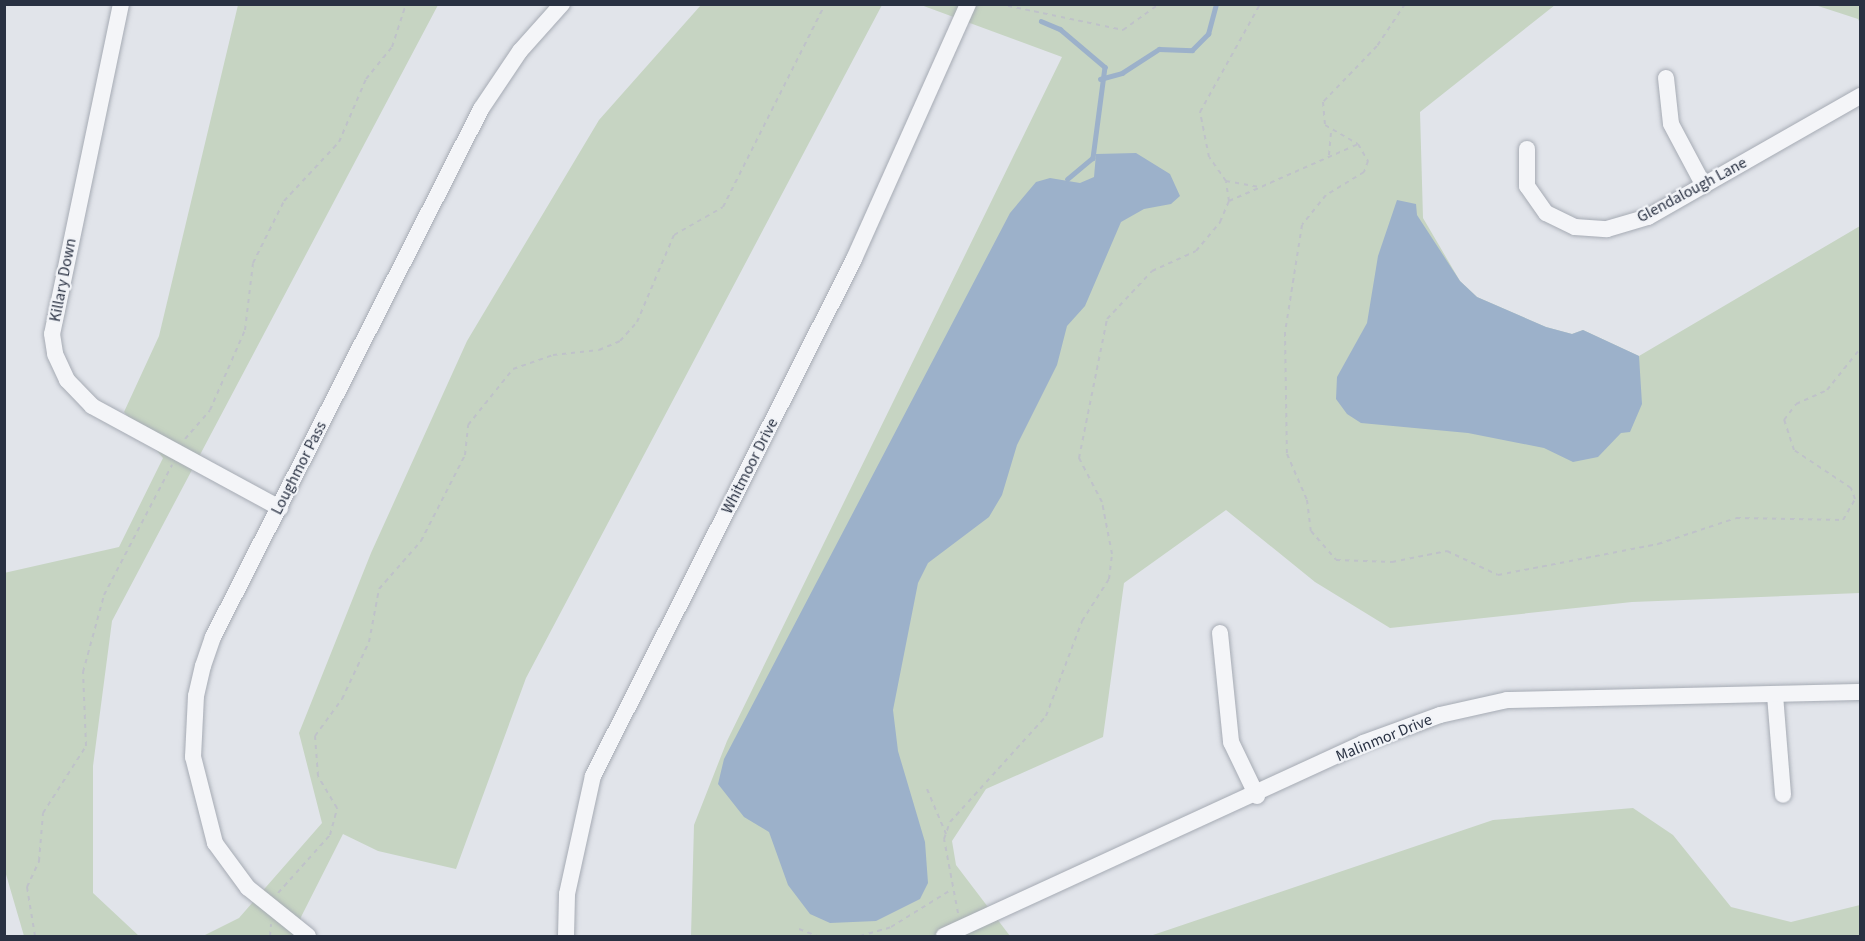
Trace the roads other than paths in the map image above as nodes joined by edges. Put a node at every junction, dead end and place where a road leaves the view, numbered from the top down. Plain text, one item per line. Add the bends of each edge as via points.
1 (121, 4) edge
2 (562, 4) edge
3 (968, 4) edge
4 (1666, 78) dead end
5 (1860, 96) edge
6 (1527, 148) dead end
7 (1704, 186) junction
8 (280, 508) junction
9 (1220, 633) dead end
10 (1860, 692) edge
11 (1775, 695) junction
12 (1783, 795) dead end
13 (1257, 796) junction
14 (308, 936) edge
15 (566, 936) edge
16 (944, 936) edge

1 - 8 street, Killary Down via 52,334 67,380 92,406
2 - 8 street, Loughmor Pass via 520,51 482,109
3 - 15 street, Whitmoor Drive via 854,259 593,776 567,894
4 - 7 street via 1671,124
5 - 7 street, Glendalough Lane
6 - 7 street, Glendalough Lane via 1527,186 1546,213 1575,227 1607,229 1648,218
8 - 14 street, Loughmor Pass via 213,637 196,696 194,747 197,790 214,843 248,888
9 - 13 street via 1232,742
10 - 11 street, Malinmor Drive
11 - 12 street
11 - 13 street, Malinmor Drive via 1507,700 1440,715 1363,743
13 - 16 street, Malinmor Drive

